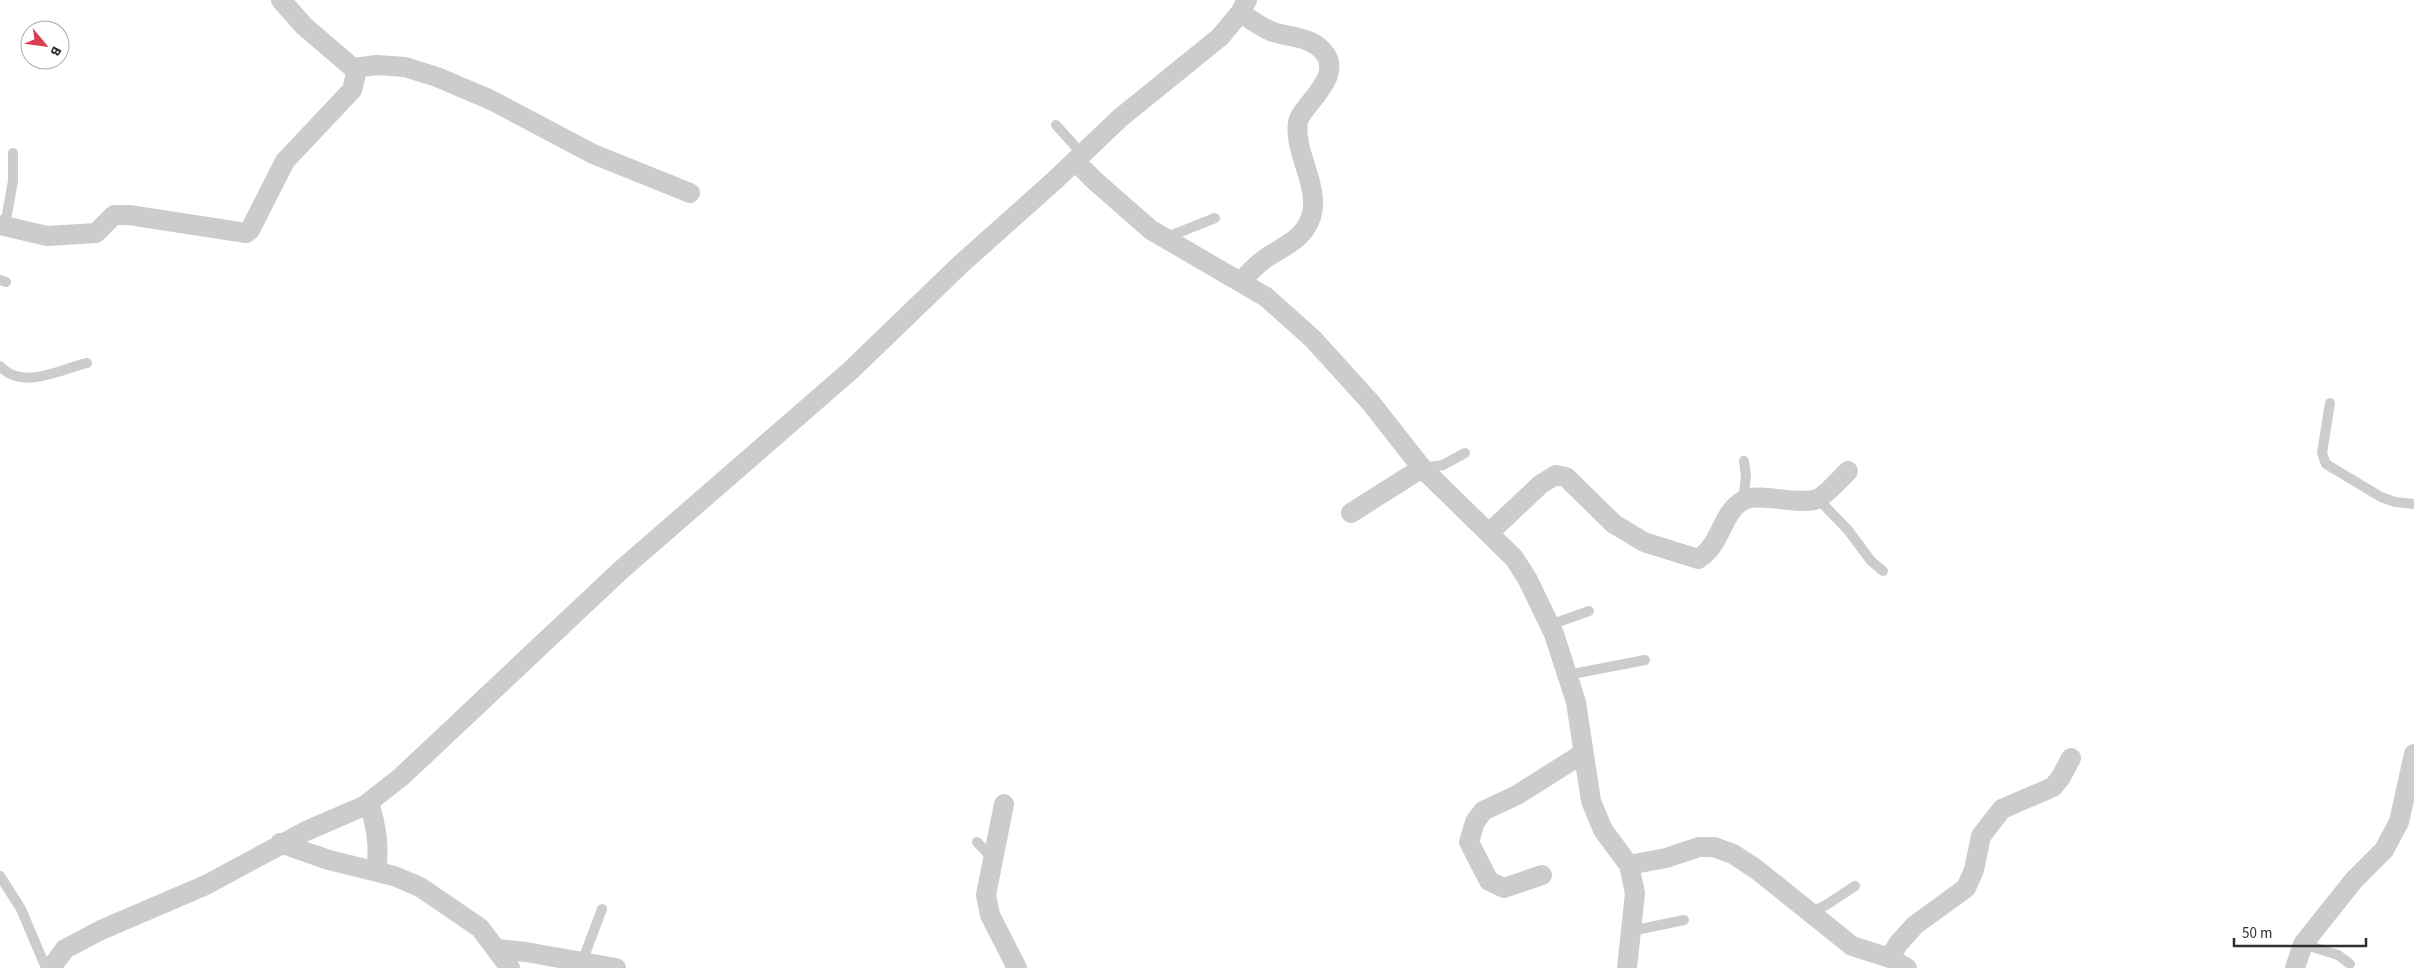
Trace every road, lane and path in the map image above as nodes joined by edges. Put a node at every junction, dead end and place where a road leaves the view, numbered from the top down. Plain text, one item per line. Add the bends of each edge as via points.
1 (281, 0) edge
2 (1244, 6) edge
3 (353, 68) junction
4 (1056, 125) dead end
5 (13, 153) dead end
6 (1078, 157) junction
7 (690, 193) dead end
8 (1214, 218) dead end
9 (3, 225) edge
10 (1165, 238) junction
11 (1241, 281) junction
12 (87, 364) dead end
13 (0, 366) edge
14 (2330, 403) dead end
15 (1465, 453) dead end
16 (1744, 462) dead end
17 (1422, 468) junction
18 (1848, 471) dead end
19 (1818, 499) junction
20 (1743, 501) junction
21 (2414, 504) edge
22 (1351, 513) dead end
23 (1489, 533) junction
24 (1883, 571) dead end
25 (1589, 611) dead end
26 (1550, 625) junction
27 (1645, 660) dead end
28 (1567, 675) junction
29 (1582, 754) junction
30 (2414, 754) edge
31 (2071, 758) dead end
32 (369, 802) junction
33 (1004, 804) dead end
34 (977, 842) dead end
35 (280, 843) junction
36 (993, 859) junction
37 (1629, 865) junction
38 (376, 871) junction
39 (1542, 875) dead end
40 (0, 876) edge
41 (1855, 886) dead end
42 (602, 909) dead end
43 (1810, 913) junction
44 (1684, 920) dead end
45 (1631, 931) junction
46 (2304, 944) junction
47 (497, 949) junction
48 (582, 962) junction
49 (1899, 963) edge
50 (2350, 964) dead end
51 (46, 968) edge
52 (51, 968) edge
53 (510, 968) edge
54 (616, 968) edge
55 (1017, 968) edge
56 (1627, 968) edge
57 (2295, 968) edge

1 - 3 street via 304,26
2 - 6 street via 1220,37 1120,118
2 - 11 street via 1272,32 1293,35 1323,50 1329,64 1326,81 1299,116 1296,134 1313,203 1310,221 1301,235 1254,267
3 - 7 street via 377,65 405,67 437,77 491,100 593,154
3 - 9 street via 356,74 352,90 284,161 246,233 129,215 114,215 96,234 47,236
4 - 6 lane
5 - 9 lane via 13,181
6 - 10 street via 1095,181 1151,230
6 - 32 street via 850,371 621,570 401,777
8 - 10 lane
10 - 11 street
11 - 17 street via 1266,297 1314,338
12 - 13 lane via 26,378 14,377
14 - 21 lane via 2322,453 2326,464 2381,497
15 - 17 lane via 1444,465
16 - 20 lane
17 - 22 street
17 - 23 street
18 - 19 street
19 - 20 street via 1749,498
19 - 24 lane
20 - 23 street via 1726,520 1709,553 1698,559 1644,542 1614,524 1566,477 1556,475 1541,484
23 - 26 street via 1518,565
25 - 26 lane
26 - 28 street
27 - 28 lane
28 - 29 street via 1576,702
29 - 37 street via 1591,801 1603,830
29 - 39 street via 1517,795 1483,811 1471,830 1470,842 1484,873 1493,883 1504,888
30 - 46 street via 2399,822 2388,843
31 - 49 street via 2052,787 2002,809 1981,836 1974,870 1966,888 1915,925 1898,944
32 - 35 street
32 - 38 street via 379,852
33 - 36 street
34 - 36 lane
35 - 38 street via 328,860
35 - 52 street via 206,885 65,949
36 - 55 street via 986,894 990,915
37 - 43 street via 1699,847 1714,848 1733,854 1748,864
37 - 45 street via 1635,893
38 - 47 street via 420,886 480,928
40 - 51 lane via 21,909
41 - 43 lane
42 - 48 lane
43 - 49 street via 1852,946
44 - 45 lane
45 - 56 street
46 - 50 lane via 2338,955
46 - 57 street
47 - 48 street
47 - 53 street
48 - 54 street

